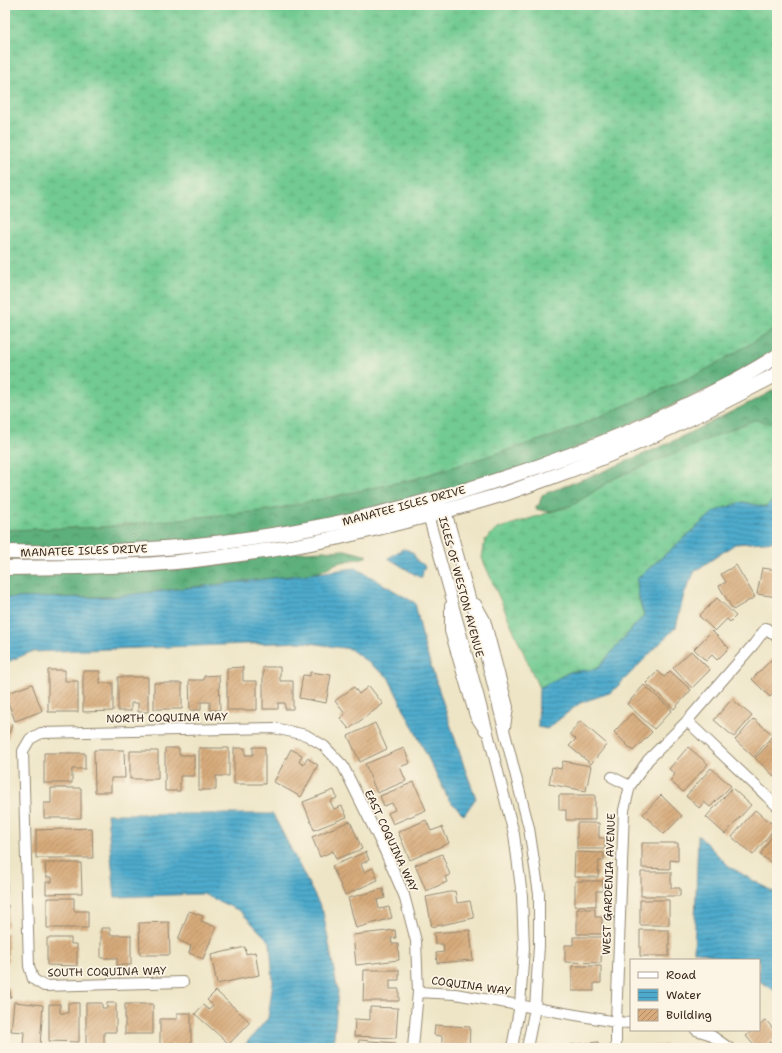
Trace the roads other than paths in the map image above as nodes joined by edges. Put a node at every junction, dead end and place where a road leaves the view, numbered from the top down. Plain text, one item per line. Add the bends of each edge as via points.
1 (777, 356) edge
2 (765, 364) junction
3 (775, 378) edge
4 (432, 500) junction
5 (446, 511) junction
6 (428, 515) junction
7 (5, 552) edge
8 (5, 568) edge
9 (468, 591) junction
10 (450, 594) junction
11 (477, 623) junction
12 (459, 628) junction
13 (777, 638) edge
14 (498, 689) junction
15 (478, 694) junction
16 (687, 721) junction
17 (306, 735) joint
18 (489, 736) junction
19 (612, 777) dead end
20 (630, 786) junction
21 (777, 806) edge
22 (32, 979) joint
23 (183, 982) dead end
24 (418, 992) junction
25 (520, 1005) junction
26 (534, 1008) junction
27 (616, 1022) junction
28 (630, 1023) edge
29 (699, 1031) edge
30 (413, 1048) edge
31 (512, 1048) edge
32 (527, 1048) edge
33 (616, 1048) edge
34 (729, 1048) edge

1 - 2 street, MANATEE ISLES DRIVE
2 - 3 street
2 - 4 street, MANATEE ISLES DRIVE via 660,418 606,441 515,475
3 - 5 street, MANATEE ISLES DRIVE via 666,430 569,471
4 - 5 street, ISLES OF WESTON AVENUE
4 - 6 street, ISLES OF WESTON AVENUE
4 - 7 street, MANATEE ISLES DRIVE via 314,528 189,546 122,551
5 - 6 street, MANATEE ISLES DRIVE
5 - 9 street, ISLES OF WESTON AVENUE
6 - 8 street, MANATEE ISLES DRIVE via 314,542 211,558 140,565
6 - 10 street, ISLES OF WESTON AVENUE
9 - 11 street, ISLES OF WESTON AVENUE
9 - 14 street via 485,620
10 - 12 street, ISLES OF WESTON AVENUE
10 - 18 street via 450,631 475,716
11 - 12 street
11 - 14 street, ISLES OF WESTON AVENUE
12 - 15 street, ISLES OF WESTON AVENUE
13 - 16 street, WEST GARDENIA AVENUE via 766,628
14 - 15 street
14 - 26 street, ISLES OF WESTON AVENUE via 504,731 529,828 539,894 539,946
15 - 18 street, ISLES OF WESTON AVENUE
16 - 20 street, WEST GARDENIA AVENUE via 648,760
16 - 21 street
17 - 22 street, NORTH COQUINA WAY via 266,728 41,733 30,739 22,751 28,966
17 - 24 street, EAST COQUINA WAY via 324,746 343,766 384,849 404,895 416,940
18 - 25 street, ISLES OF WESTON AVENUE via 514,834 522,896 524,948
19 - 20 street
20 - 27 street, WEST GARDENIA AVENUE via 624,810
22 - 23 street, SOUTH COQUINA WAY via 44,986
24 - 25 street, COQUINA WAY via 454,994
24 - 30 street, EAST COQUINA WAY
25 - 26 street, COQUINA WAY
25 - 31 street, ISLES OF WESTON AVENUE
26 - 27 street, COQUINA WAY
26 - 32 street, ISLES OF WESTON AVENUE
27 - 28 street, COQUINA WAY
27 - 33 street, WEST GARDENIA AVENUE
29 - 34 street via 709,1034

